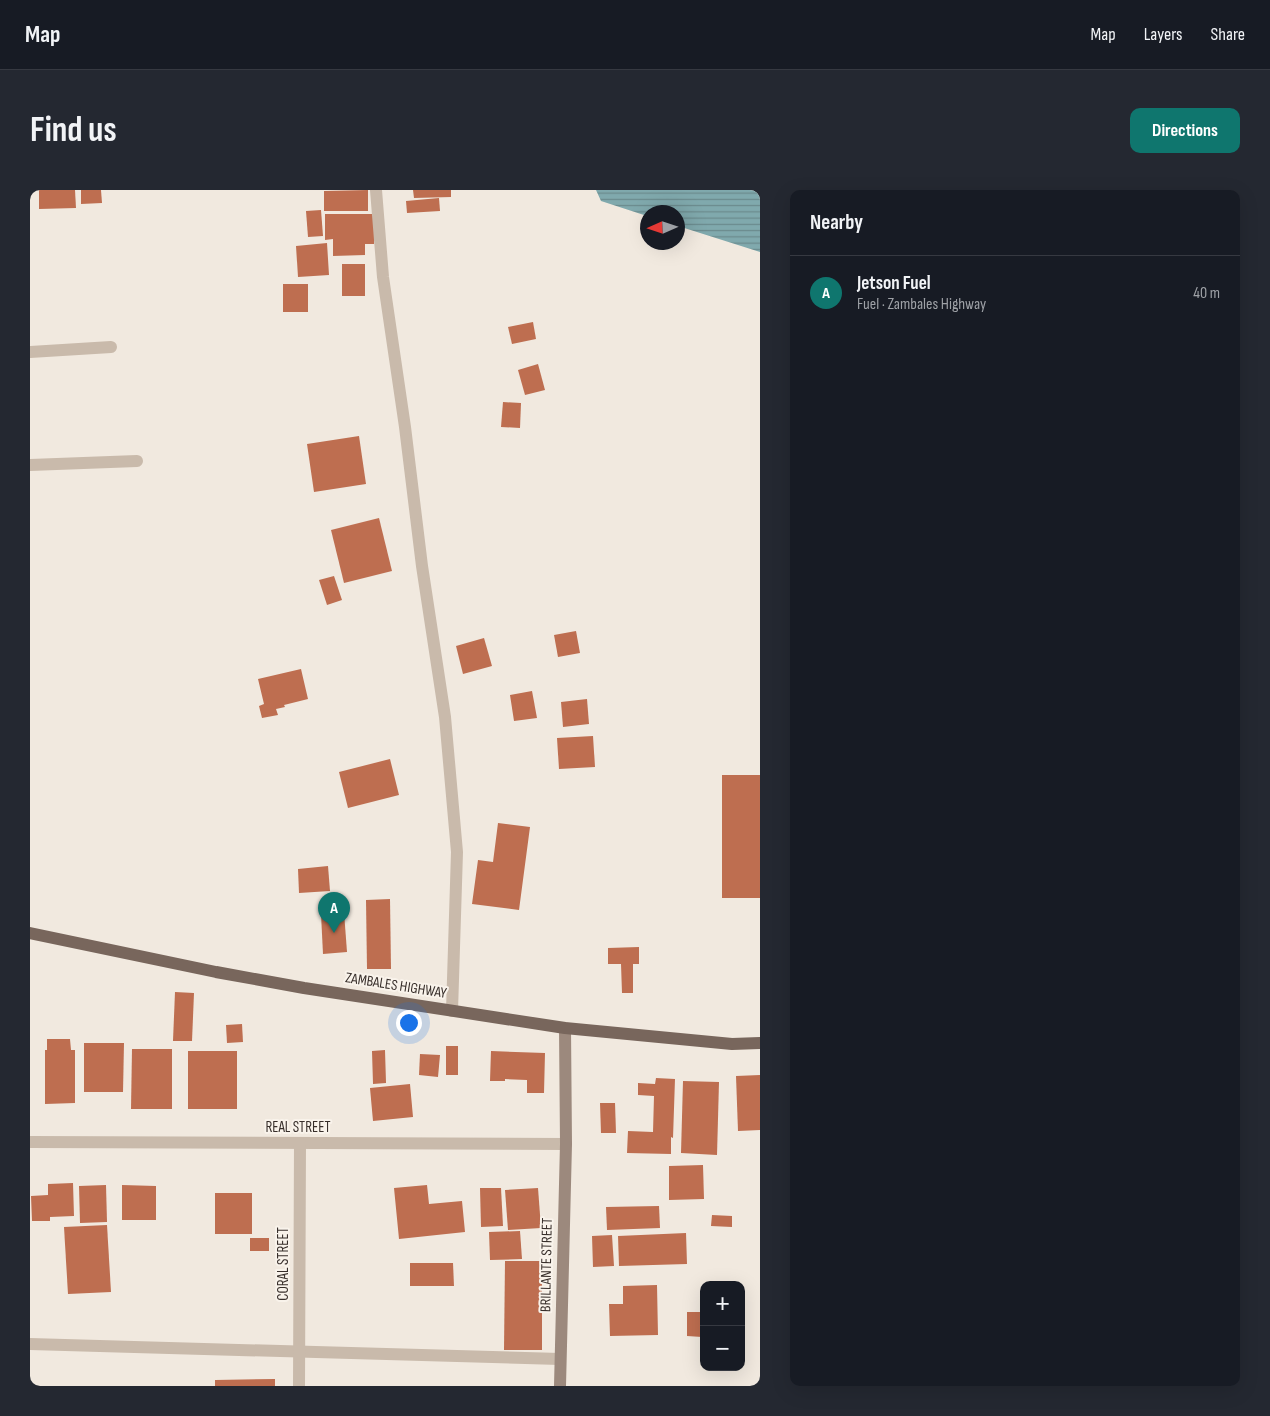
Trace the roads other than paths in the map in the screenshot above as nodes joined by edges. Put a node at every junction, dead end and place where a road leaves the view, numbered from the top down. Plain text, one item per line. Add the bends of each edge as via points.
1 (376, 190) edge
2 (110, 348) dead end
3 (30, 352) edge
4 (137, 461) dead end
5 (30, 466) edge
6 (30, 933) edge
7 (452, 1010) junction
8 (565, 1028) junction
9 (760, 1043) edge
10 (30, 1142) edge
11 (300, 1143) junction
12 (566, 1144) junction
13 (30, 1344) edge
14 (299, 1351) junction
15 (560, 1359) junction
16 (299, 1386) edge
17 (560, 1386) edge

1 - 7 street via 383,277 445,717 457,852
2 - 3 street
4 - 5 street
6 - 7 main road, ZAMBALES HIGHWAY via 216,972
7 - 8 main road, ZAMBALES HIGHWAY
8 - 9 main road, ZAMBALES HIGHWAY via 732,1044
8 - 12 street, BRILLANTE STREET
10 - 11 street, REAL STREET
11 - 12 street, REAL STREET
11 - 14 street, CORAL STREET
12 - 15 street, BRILLANTE STREET
13 - 14 street
14 - 15 street
14 - 16 street, CORAL STREET
15 - 17 street, BRILLANTE STREET

